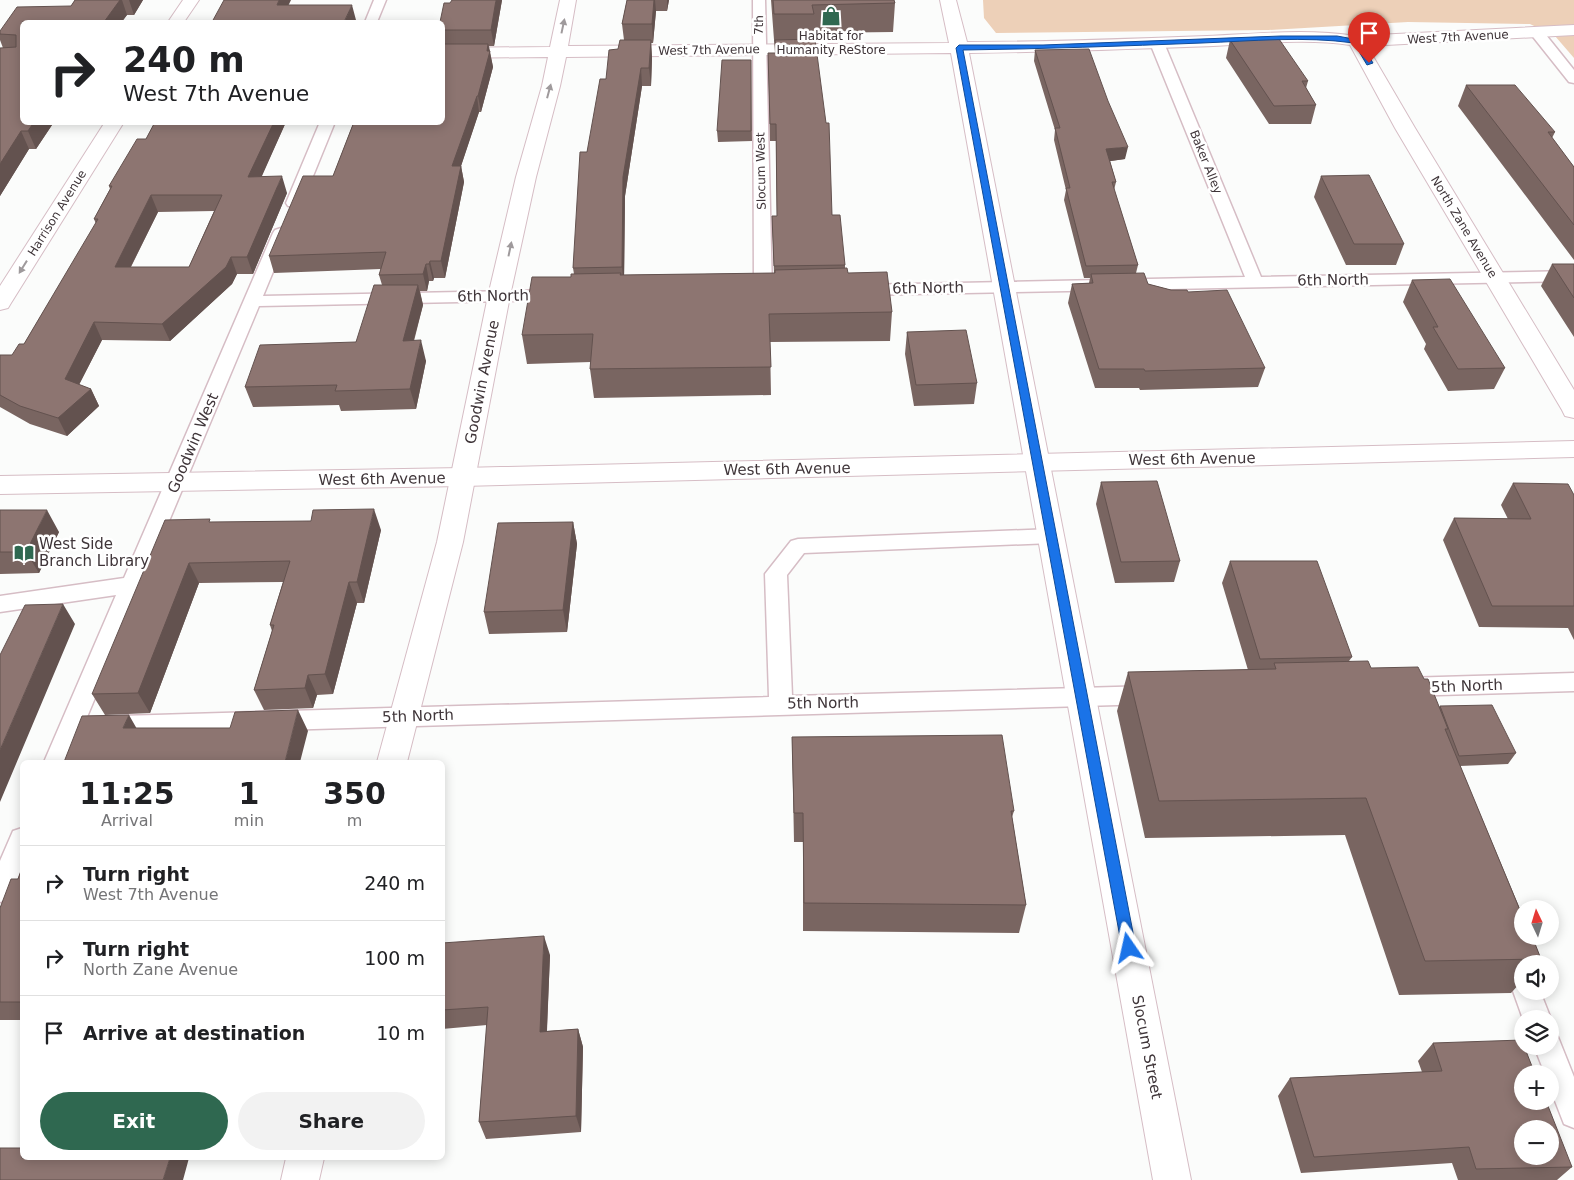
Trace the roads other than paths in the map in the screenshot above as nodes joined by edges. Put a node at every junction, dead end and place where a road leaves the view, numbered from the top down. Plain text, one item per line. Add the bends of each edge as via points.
1 (190, 0) edge
2 (380, 0) edge
3 (568, 0) edge
4 (759, 0) edge
5 (948, 0) edge
6 (177, 20) edge
7 (372, 20) edge
8 (1574, 30) edge
9 (1537, 33) junction
10 (1356, 41) junction
11 (1157, 43) junction
12 (959, 48) junction
13 (759, 50) junction
14 (558, 52) junction
15 (445, 53) edge
16 (1574, 79) edge
17 (112, 125) edge
18 (327, 125) edge
19 (1574, 276) edge
20 (1494, 277) junction
21 (1255, 282) junction
22 (1005, 287) junction
23 (840, 290) edge
24 (763, 291) junction
25 (782, 291) edge
26 (743, 292) edge
27 (577, 295) edge
28 (499, 296) junction
29 (252, 301) junction
30 (0, 303) edge
31 (1574, 410) edge
32 (1574, 449) edge
33 (1038, 463) junction
34 (463, 477) junction
35 (176, 483) junction
36 (0, 485) edge
37 (1052, 536) junction
38 (132, 585) junction
39 (0, 604) edge
40 (1574, 682) edge
41 (1378, 688) edge
42 (1170, 694) edge
43 (1081, 697) junction
44 (781, 704) junction
45 (402, 717) junction
46 (71, 727) junction
47 (57, 760) edge
48 (392, 760) edge
49 (20, 844) edge
50 (0, 891) edge
51 (1551, 1055) edge
52 (1574, 1114) edge
53 (305, 1160) edge
54 (300, 1180) edge
55 (1172, 1180) edge

1 - 6 street
2 - 7 lane
14 -> 3 street, Goodwin Avenue
4 - 13 lane, 7th
5 - 12 street, Slocum Street
8 - 9 street, West 7th Avenue
9 - 10 street, West 7th Avenue
9 - 16 lane
10 - 11 street, West 7th Avenue via 1281,38
10 - 20 street, North Zane Avenue
11 - 12 street, West 7th Avenue
11 - 21 lane, Baker Alley
12 - 13 street, West 7th Avenue
12 - 22 street, Slocum Street
13 - 14 street, West 7th Avenue
13 - 24 lane, Slocum West
14 - 15 street, West 7th Avenue
28 -> 14 street, Goodwin Avenue
17 -> 30 street, Harrison Avenue
18 - 29 lane, Goodwin West
19 - 20 lane, 6th North
20 - 21 lane, 6th North
20 - 31 street, North Zane Avenue
21 - 22 lane, 6th North
22 - 23 lane, 6th North
22 - 33 street, Slocum Street
24 - 25 lane
24 - 26 lane
27 - 28 lane, 6th North
28 - 29 lane, 6th North
28 - 34 street, Goodwin Avenue
29 - 35 lane, Goodwin West
32 - 33 street, West 6th Avenue
33 - 34 street, West 6th Avenue
33 - 37 street, Slocum Street
34 - 35 street, West 6th Avenue
34 - 45 street, Goodwin Avenue via 450,542
35 - 36 street, West 6th Avenue
35 - 38 lane, Goodwin West
37 - 43 street, Slocum Street
37 - 44 lane via 798,546 776,574
38 - 39 lane
38 - 46 lane, Goodwin West
40 - 41 lane, 5th North via 1411,697
42 - 43 lane, 5th North
43 - 44 lane, 5th North
43 - 55 street, Slocum Street
44 - 45 lane, 5th North
45 - 46 lane, 5th North
45 - 48 street, Goodwin Avenue
46 - 47 lane, Goodwin West
49 - 50 lane
51 - 52 lane
53 - 54 street

